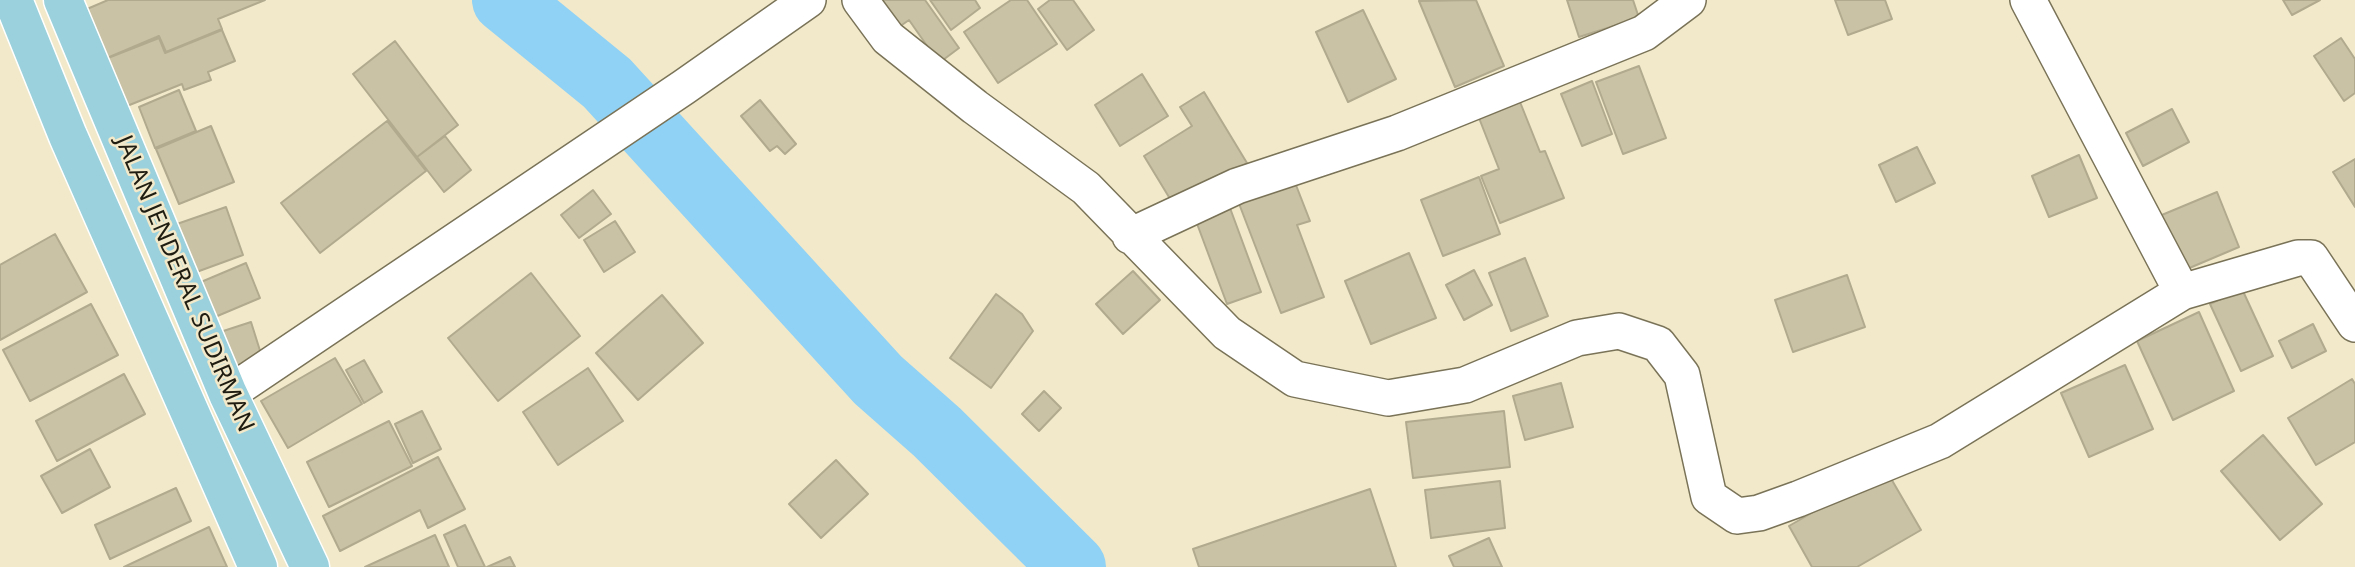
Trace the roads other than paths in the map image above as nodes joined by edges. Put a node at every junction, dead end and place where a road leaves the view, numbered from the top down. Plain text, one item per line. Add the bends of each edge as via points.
1 (13, 0) edge
2 (63, 0) edge
3 (808, 0) edge
4 (860, 0) edge
5 (1688, 0) edge
6 (2028, 0) edge
7 (113, 116) junction
8 (68, 136) junction
9 (1130, 236) junction
10 (2182, 292) junction
11 (2355, 324) edge
12 (228, 394) junction
13 (258, 567) edge
14 (310, 567) edge

1 - 8 main road, JALAN JENDERAL SUDIRMAN
2 - 7 main road, JALAN JENDERAL SUDIRMAN
3 - 12 street
4 - 9 street via 888,38 1086,188
5 - 9 street via 1644,33 1397,133 1237,186
6 - 10 street
7 - 8 main road
7 - 12 main road, JALAN JENDERAL SUDIRMAN
8 - 13 main road, JALAN JENDERAL SUDIRMAN
9 - 10 street via 1218,325 1263,360 1295,379 1358,395 1388,398 1465,385 1577,338 1619,331 1658,344 1682,375 1709,497 1737,516 1798,499 1940,441
10 - 11 street via 2311,258
12 - 14 main road, JALAN JENDERAL SUDIRMAN

